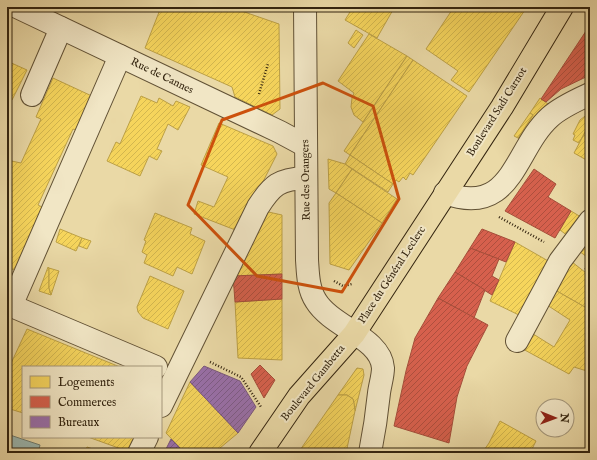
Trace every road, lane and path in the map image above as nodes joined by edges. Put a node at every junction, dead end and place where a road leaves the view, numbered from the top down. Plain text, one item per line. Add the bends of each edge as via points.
1 (17, 7) edge
2 (305, 7) edge
3 (562, 7) edge
4 (61, 28) junction
5 (120, 56) junction
6 (268, 64) dead end
7 (259, 94) dead end
8 (590, 94) edge
9 (32, 95) dead end
10 (306, 146) junction
11 (306, 178) junction
12 (445, 193) junction
13 (431, 216) joint
14 (590, 221) edge
15 (330, 275) dead end
16 (14, 280) edge
17 (352, 284) dead end
18 (9, 305) edge
19 (354, 334) junction
20 (517, 341) dead end
21 (186, 351) junction
22 (154, 366) edge
23 (164, 370) edge
24 (162, 394) edge
25 (262, 410) dead end
26 (146, 438) edge
27 (139, 453) edge
28 (260, 453) edge
29 (370, 453) edge

1 - 4 street, Rue de Cannes
2 - 10 street, Rue des Orangers
3 - 12 main road, Boulevard Sadi Carnot via 502,107
4 - 5 street, Rue de Cannes
4 - 9 street
5 - 10 street, Rue de Cannes
5 - 16 street
6 - 7 path
8 - 12 street via 550,117 505,184 497,191 476,198
10 - 11 street, Rue des Orangers
11 - 19 street, Rue des Orangers via 307,260 310,286 315,300 324,313
11 - 21 street via 283,180 268,191 242,236
12 - 13 main road, Boulevard Sadi Carnot
13 - 19 main road, Place du Général Leclerc
14 - 20 street via 560,261
15 - 17 path via 343,286
16 - 18 street
18 - 22 street
19 - 28 main road, Boulevard Gambetta via 299,396
19 - 29 street, Rue des Orangers via 366,340 377,351 383,368
21 - 23 street
21 - 25 path via 241,377
23 - 24 street
26 - 27 street

